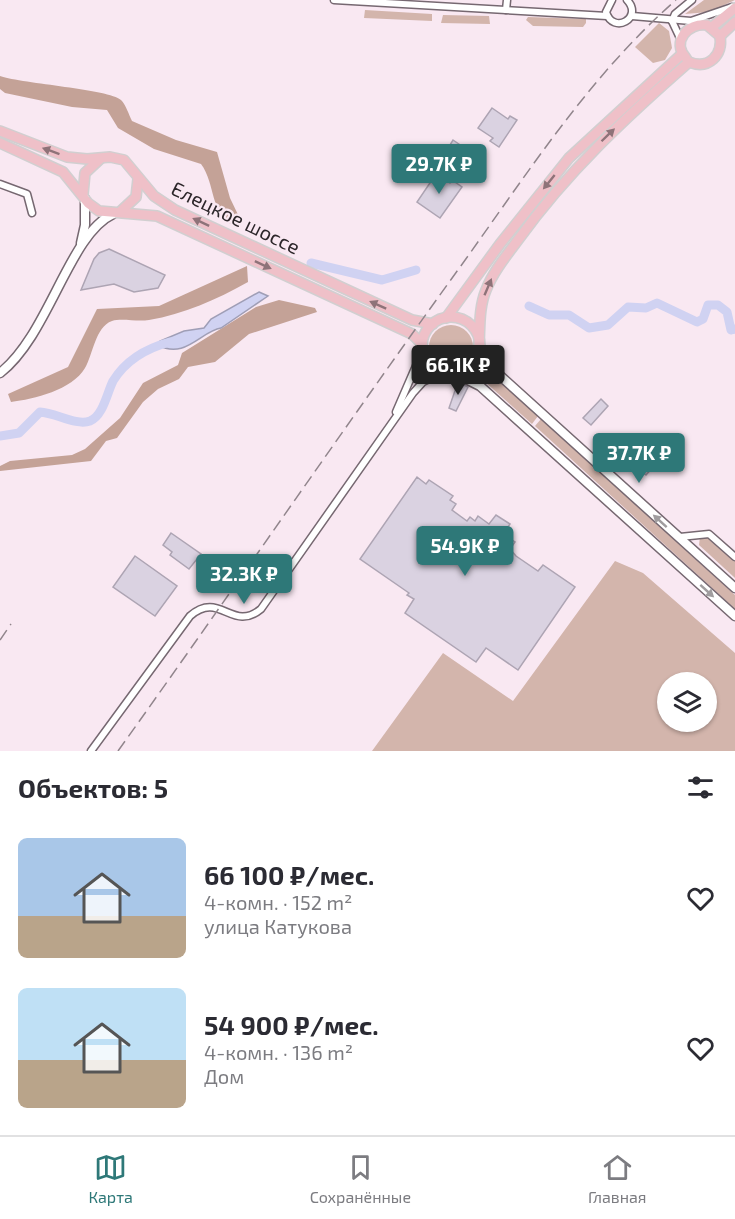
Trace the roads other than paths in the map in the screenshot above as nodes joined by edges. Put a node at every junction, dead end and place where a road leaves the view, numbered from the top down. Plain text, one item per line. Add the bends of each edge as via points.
1 (334, 0) edge
2 (507, 0) edge
3 (612, 0) edge
4 (627, 0) edge
5 (692, 0) edge
6 (432, 3) edge
7 (735, 7) edge
8 (506, 10) junction
9 (607, 16) junction
10 (632, 16) junction
11 (672, 21) junction
12 (691, 21) junction
13 (735, 22) edge
14 (702, 24) junction
15 (712, 27) junction
16 (720, 36) junction
17 (680, 39) junction
18 (682, 54) junction
19 (689, 62) junction
20 (0, 131) edge
21 (3, 146) edge
22 (106, 157) junction
23 (136, 174) junction
24 (0, 184) edge
25 (85, 199) junction
26 (32, 213) dead end
27 (116, 213) junction
28 (78, 252) junction
29 (446, 318) junction
30 (433, 324) junction
31 (479, 344) junction
32 (422, 348) junction
33 (0, 373) edge
34 (441, 374) junction
35 (456, 374) junction
36 (393, 420) junction
37 (701, 533) junction
38 (677, 536) junction
39 (696, 553) junction
40 (735, 557) edge
41 (735, 588) edge
42 (735, 616) edge
43 (91, 751) edge

1 - 6 street
2 - 8 street
3 - 9 street
4 - 10 street
5 - 11 street
6 - 8 street
7 - 12 street
7 - 15 main road
8 - 9 street
9 - 10 street via 622,24
10 - 11 street
11 - 12 street
11 - 17 street
12 - 14 street
13 - 16 main road
14 - 15 main road
14 - 17 main road via 690,28
15 - 16 main road
16 - 19 main road via 721,48 714,59 700,65
17 - 18 main road
18 - 19 main road
18 -> 29 main road via 569,158
31 -> 19 main road via 486,289 530,223 603,139
22 -> 20 main road, Елецкое шоссе via 67,157
21 - 25 main road, Елецкое шоссе via 63,172
22 - 23 main road, Елецкое шоссе via 124,160
22 - 25 main road via 93,163 85,173
23 - 27 main road via 136,197 131,205
30 -> 23 main road, Елецкое шоссе via 403,316 175,210 154,196
24 - 26 street via 27,194
25 - 27 main road, Елецкое шоссе via 99,212
25 - 28 main road via 85,225
27 - 28 main road via 94,230
27 -> 32 main road, Елецкое шоссе via 144,213 164,219 412,334
28 - 33 main road via 39,328 24,351
29 - 30 main road
29 - 31 main road via 468,323
30 - 32 main road via 425,333
31 - 35 main road via 473,364
38 -> 31 main road via 487,364
32 - 34 main road via 431,367
32 - 36 street
34 - 35 main road
34 - 36 street via 416,389
35 -> 42 main road via 480,386
36 - 43 street via 261,609 253,616 241,617 212,606 198,609
37 - 38 street via 689,538
37 - 39 street via 694,539
37 - 40 street via 709,534
38 - 39 main road
39 - 41 main road

